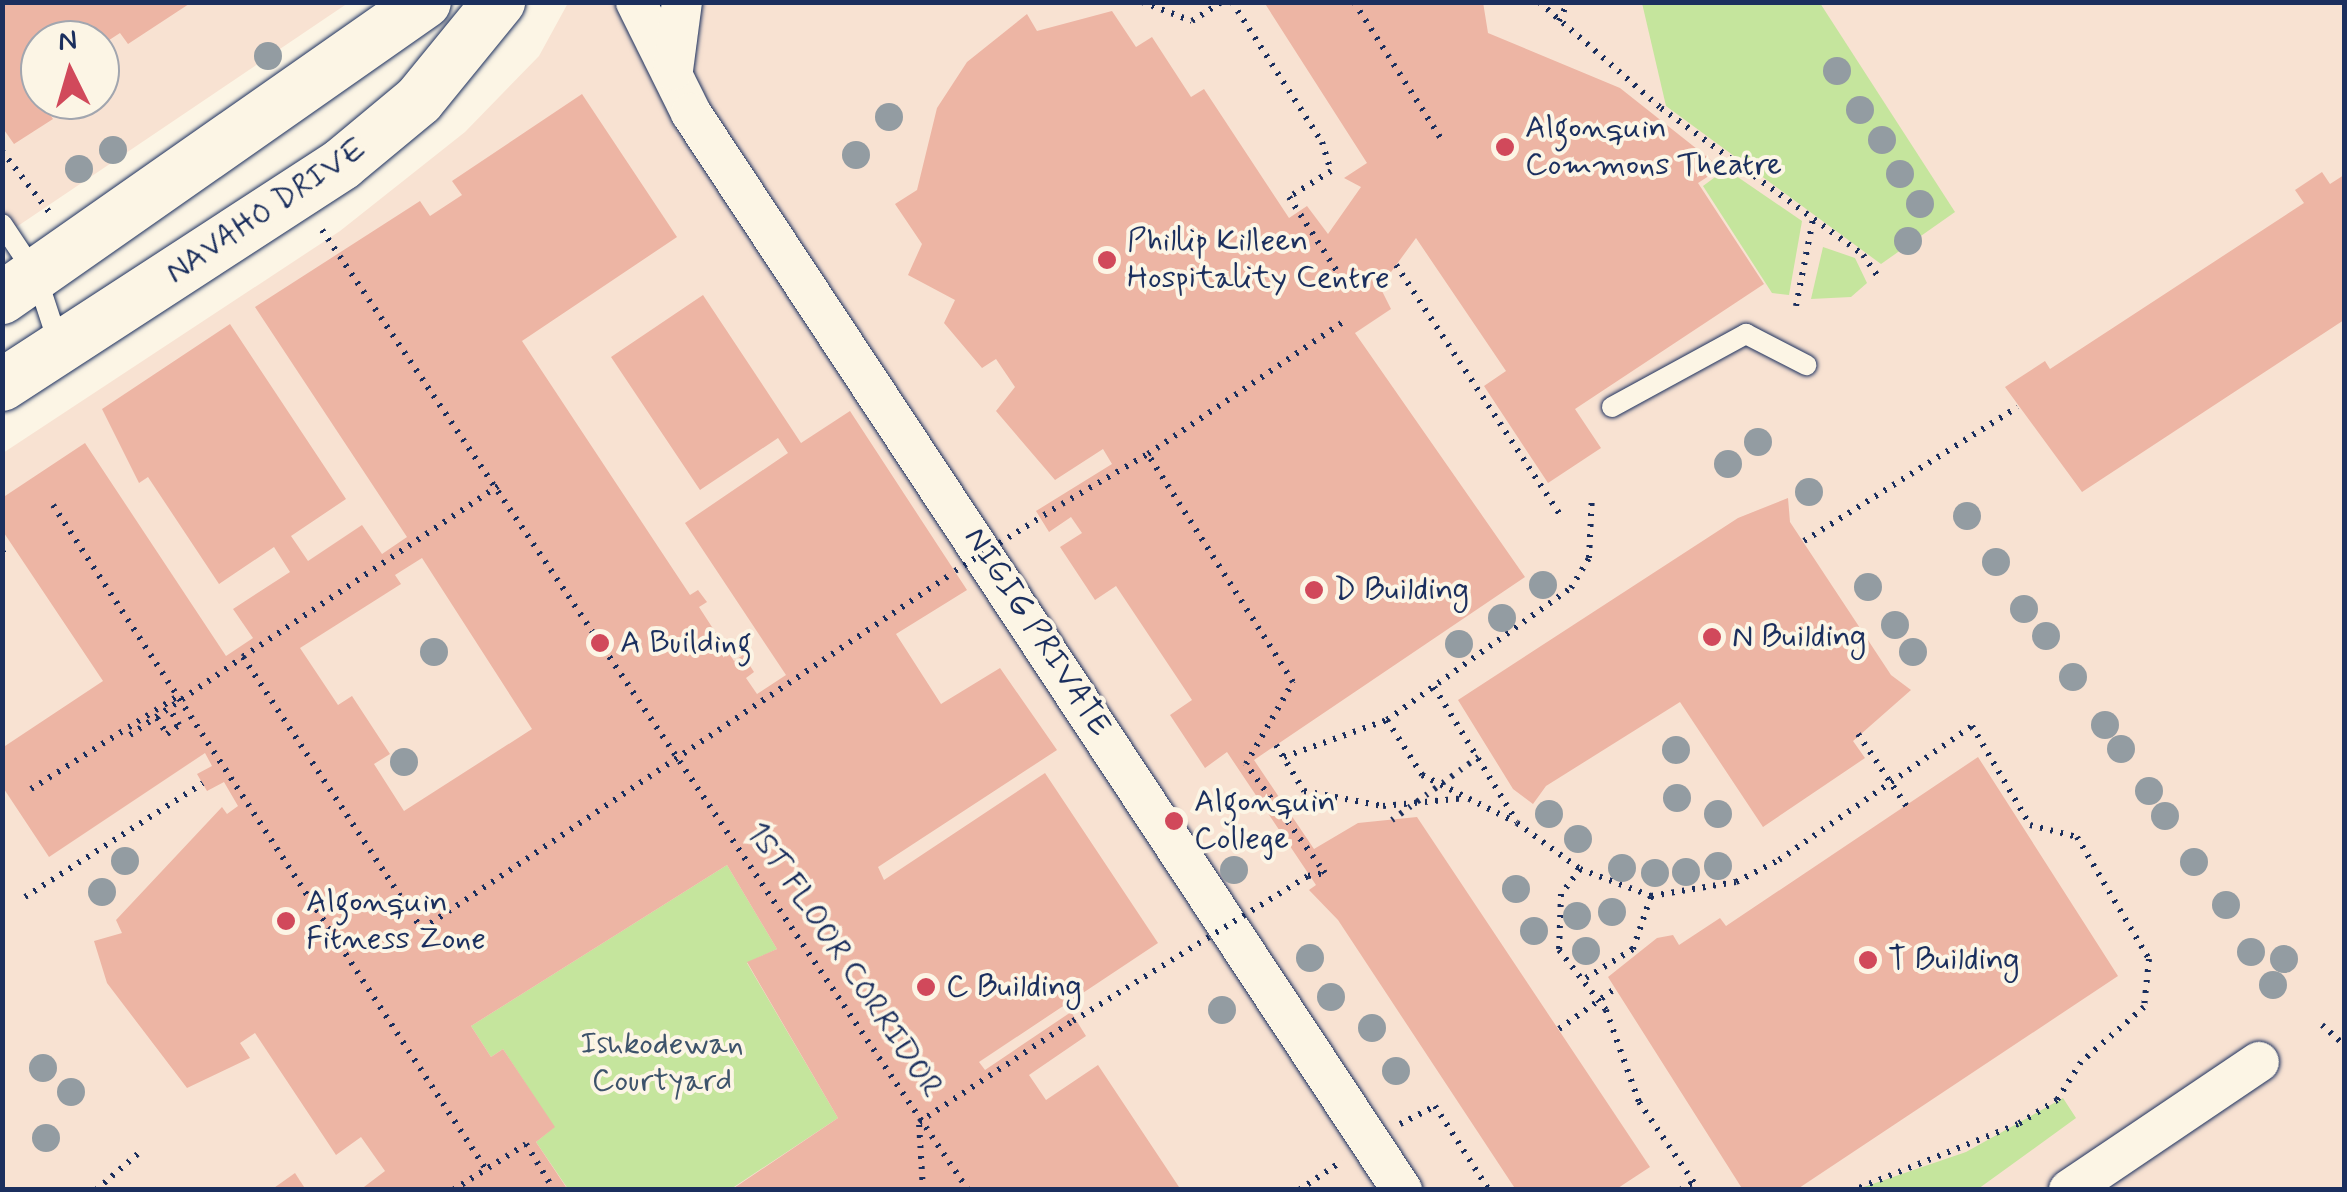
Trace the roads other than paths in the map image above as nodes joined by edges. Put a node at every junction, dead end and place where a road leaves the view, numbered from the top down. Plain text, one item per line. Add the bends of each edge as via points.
1 (425, 2) edge
2 (499, 2) edge
3 (636, 2) edge
4 (682, 2) edge
5 (672, 74) junction
6 (2, 224) edge
7 (19, 286) edge
8 (60, 347) junction
9 (1806, 365) dead end
10 (2, 385) edge
11 (1612, 407) dead end
12 (2259, 1062) dead end
13 (1402, 1190) edge
14 (2069, 1190) edge

1 - 7 street
2 - 8 street, NAVAHO DRIVE via 418,100 342,164
3 - 5 street, NIGIG PRIVATE
4 - 5 street
5 - 13 street, NIGIG PRIVATE
6 - 7 lane
7 - 8 lane
8 - 10 street, NAVAHO DRIVE
9 - 11 lane via 1746,334
12 - 14 street

